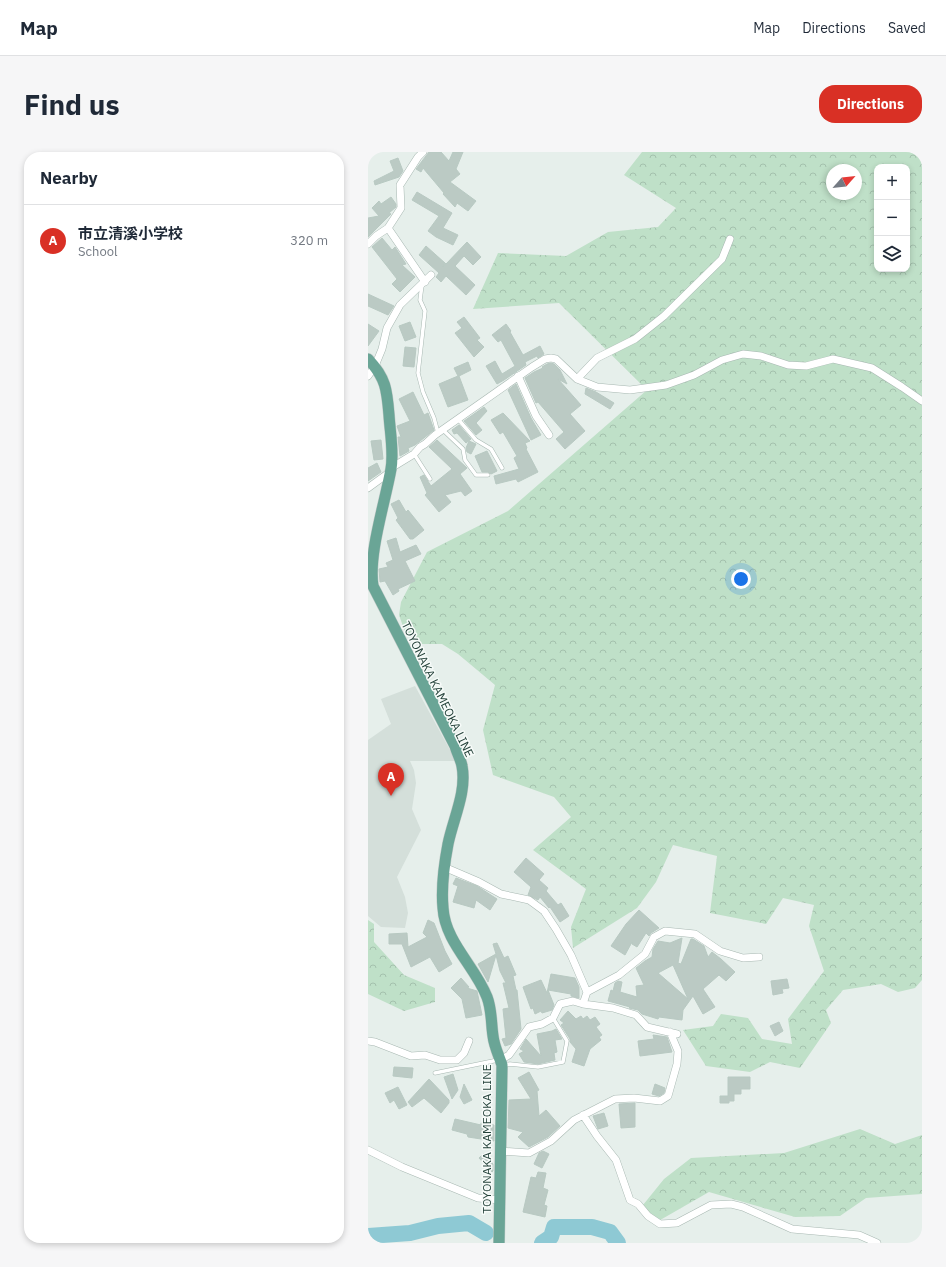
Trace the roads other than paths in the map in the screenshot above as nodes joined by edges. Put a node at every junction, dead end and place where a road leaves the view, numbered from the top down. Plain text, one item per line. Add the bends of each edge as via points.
1 (423, 152) edge
2 (388, 228) junction
3 (730, 239) dead end
4 (368, 244) edge
5 (431, 275) dead end
6 (423, 283) junction
7 (371, 363) edge
8 (368, 376) edge
9 (518, 376) junction
10 (577, 379) junction
11 (922, 401) edge
12 (458, 419) junction
13 (440, 432) junction
14 (549, 435) dead end
15 (414, 454) junction
16 (502, 468) dead end
17 (390, 470) junction
18 (488, 475) dead end
19 (430, 479) dead end
20 (368, 488) edge
21 (370, 586) edge
22 (444, 867) junction
23 (760, 957) dead end
24 (587, 992) junction
25 (583, 1004) junction
26 (553, 1018) junction
27 (368, 1041) edge
28 (469, 1041) dead end
29 (501, 1063) junction
30 (435, 1073) dead end
31 (583, 1115) junction
32 (368, 1150) edge
33 (500, 1151) junction
34 (500, 1200) junction
35 (499, 1243) edge
36 (877, 1243) edge

1 - 2 street via 400,185 401,208
2 - 4 street
2 - 6 street
3 - 10 street via 722,259 664,316 635,339 597,358
5 - 6 street
6 - 7 street via 400,305 388,328 382,349
6 - 13 lane via 420,300 425,311 418,373
7 - 8 street
7 - 17 main road, TOYONAKA KAMEOKA LINE via 383,379 386,388 391,444
9 - 10 street via 551,358 556,359
9 - 12 street
9 - 14 street via 536,416
10 - 11 street via 597,387 630,390 666,385 694,375 722,360 743,354 761,356 788,365 806,366 833,359 872,368
12 - 13 street
12 - 16 lane via 476,440 491,449
13 - 15 street
13 - 18 lane via 463,449 465,460 476,475
15 - 17 street
15 - 19 lane
17 - 20 street
17 - 21 main road, TOYONAKA KAMEOKA LINE via 372,552
21 - 22 main road, TOYONAKA KAMEOKA LINE via 455,746 462,767 462,785
22 - 24 street via 501,894 529,900 544,912 571,955
22 - 29 main road, TOYONAKA KAMEOKA LINE via 444,918 451,936 487,998 493,1037
23 - 24 street via 743,958 720,951 695,934 665,931 654,937 645,954 619,974
24 - 25 street
25 - 26 street via 573,1001 560,1004
25 - 31 street via 613,1008 636,1015 647,1027 673,1033 678,1051 668,1096 660,1101 615,1099
26 - 29 street via 529,1027
26 - 29 lane via 567,1041 563,1062 538,1067
27 - 28 street via 411,1056 425,1055 440,1060 457,1060 464,1053
29 - 30 lane
29 - 33 main road, TOYONAKA KAMEOKA LINE
31 - 33 street via 551,1141 529,1153
31 - 36 street via 616,1160 630,1200 660,1224 677,1223 711,1205 731,1204 792,1229 859,1235
32 - 34 street via 478,1198
33 - 34 main road, TOYONAKA KAMEOKA LINE
34 - 35 main road, TOYONAKA KAMEOKA LINE

